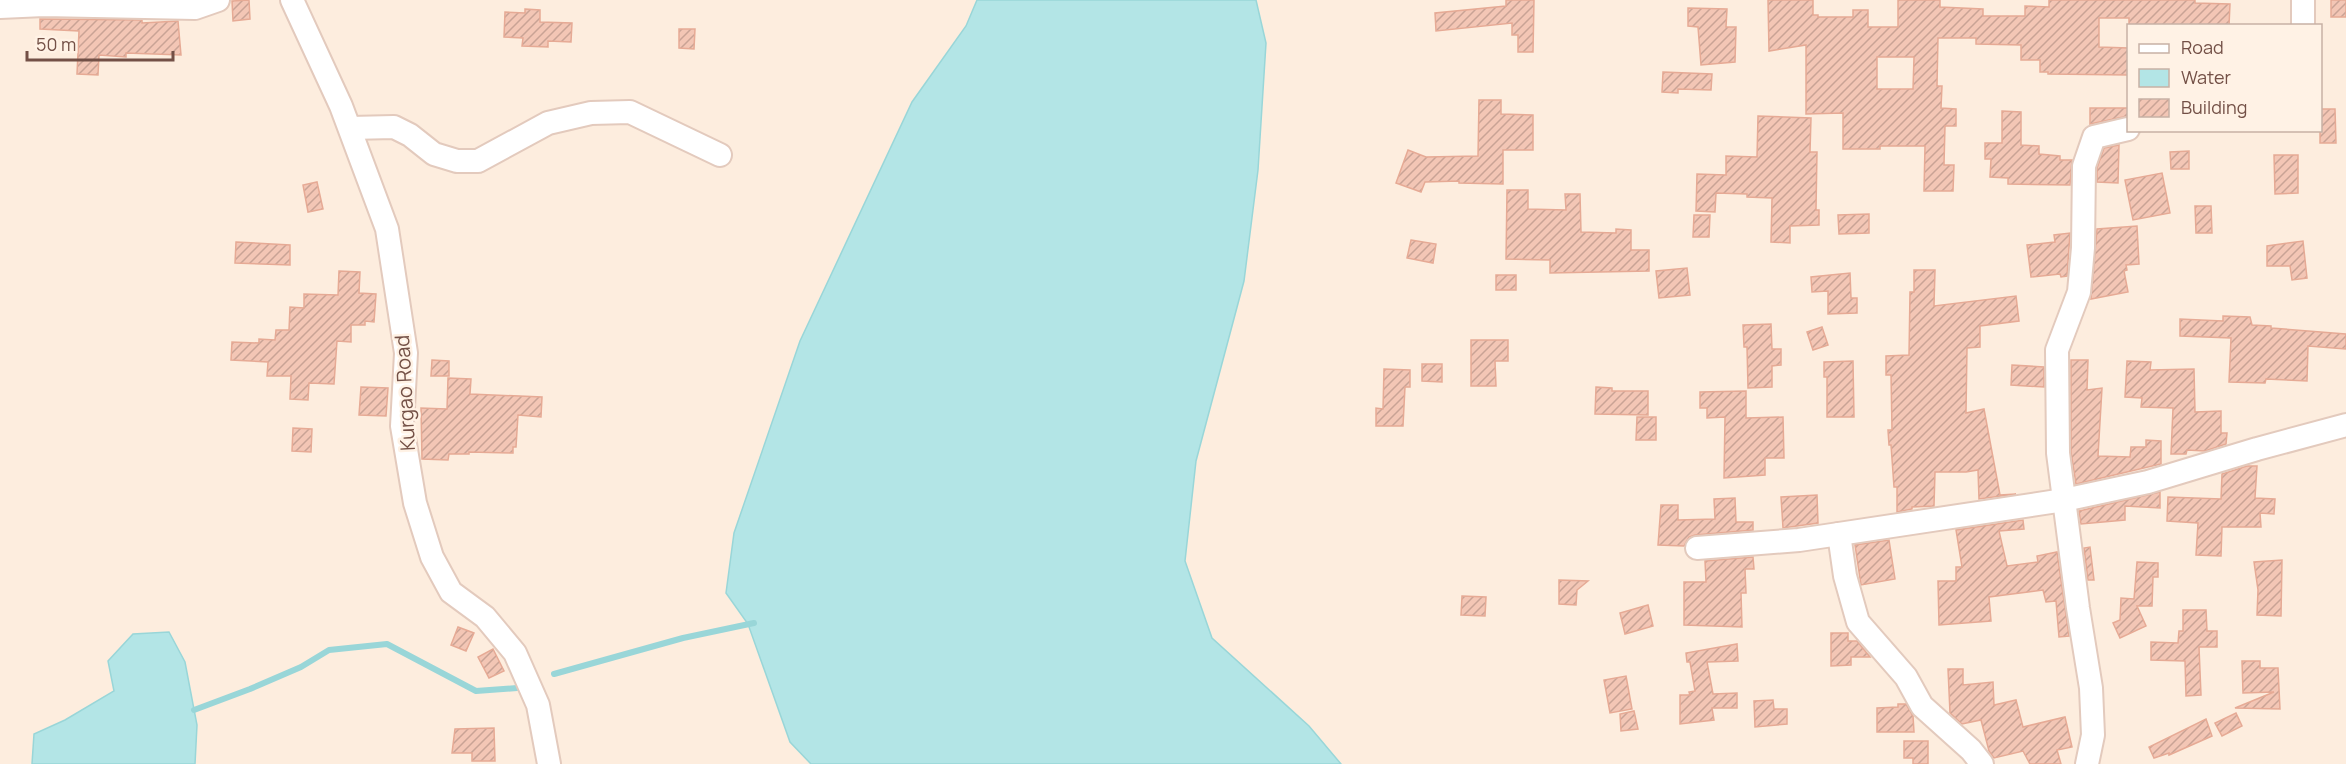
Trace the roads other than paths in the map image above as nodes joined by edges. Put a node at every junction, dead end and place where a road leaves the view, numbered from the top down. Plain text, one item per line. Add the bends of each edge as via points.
1 (218, 0) edge
2 (292, 0) edge
3 (2303, 0) edge
4 (0, 7) edge
5 (2303, 24) edge
6 (350, 128) junction
7 (2127, 129) edge
8 (720, 155) dead end
9 (2346, 425) edge
10 (2064, 500) junction
11 (1839, 534) junction
12 (1697, 548) dead end
13 (549, 764) edge
14 (1982, 764) edge
15 (2087, 764) edge

1 - 4 street via 195,8
2 - 6 street, Kurgao Road
3 - 5 street
6 - 8 street via 394,127 434,154 457,161 478,161 548,123 591,113 630,112
6 - 13 street, Kurgao Road via 387,229 406,353 402,426 415,503 432,557 451,592 485,617 515,653 537,705
7 - 10 street via 2094,137 2084,166 2079,292 2057,350 2058,453
9 - 10 street via 2148,482
10 - 11 street
10 - 15 street via 2091,688 2093,735
11 - 12 street
11 - 14 street via 1858,622 1906,677 1922,706

